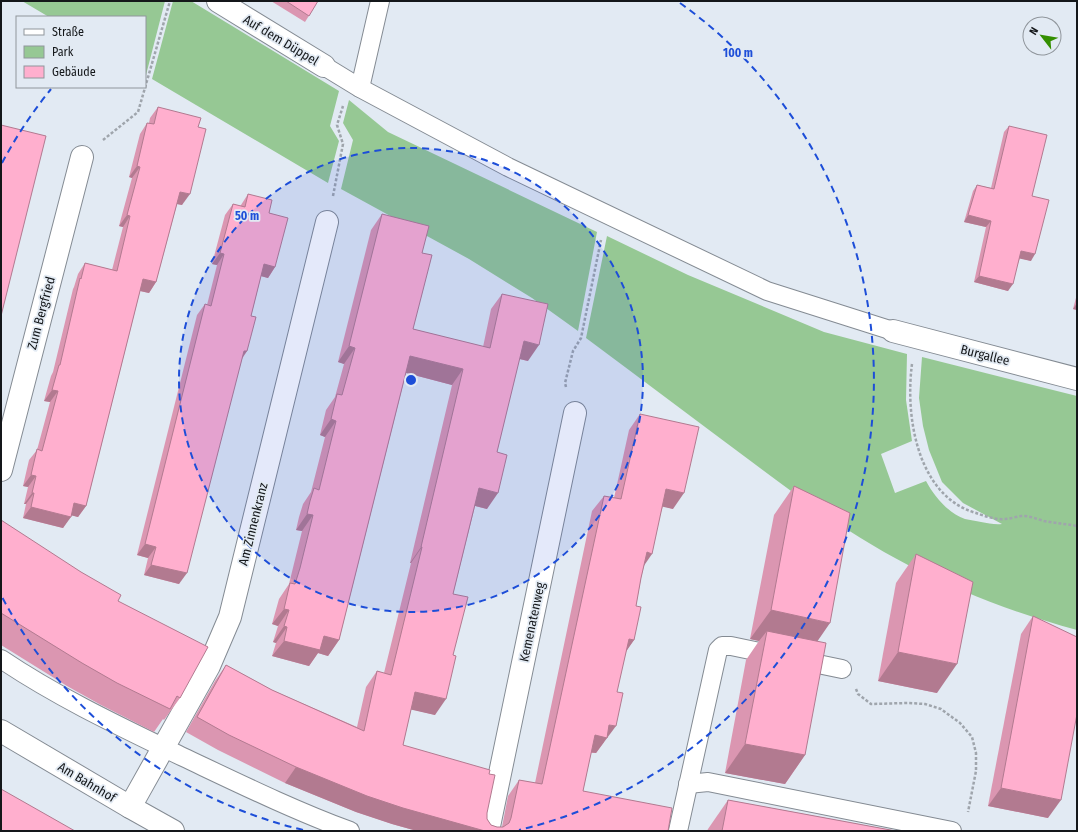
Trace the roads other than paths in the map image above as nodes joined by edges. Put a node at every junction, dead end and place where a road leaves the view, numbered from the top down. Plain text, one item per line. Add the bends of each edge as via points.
1 (218, 1) edge
2 (380, 1) edge
3 (324, 66) joint
4 (355, 85) junction
5 (82, 157) road end
6 (327, 222) road end
7 (893, 331) joint
8 (1077, 379) edge
9 (575, 412) road end
10 (1, 470) edge
11 (1, 659) edge
12 (842, 669) road end
13 (1, 731) edge
14 (163, 747) junction
15 (688, 784) junction
16 (130, 807) junction
17 (173, 831) edge
18 (350, 831) edge
19 (488, 831) edge
20 (678, 831) edge
21 (952, 831) edge

1 - 3 street, Auf dem Düppel
2 - 4 lane
3 - 4 lane
4 - 7 lane via 508,167 767,291
5 - 10 street, Zum Bergfried
6 - 14 street, Am Zinnenkranz via 230,617 209,666
7 - 8 street, Burgallee
9 - 19 street, Kemenatenweg
11 - 14 lane via 71,702
12 - 15 lane via 722,646 716,654
13 - 16 street, Am Bahnhof
14 - 16 street, Am Zinnenkranz
14 - 18 lane via 270,798
15 - 20 lane
15 - 21 lane via 708,782
16 - 17 street, Am Bahnhof

